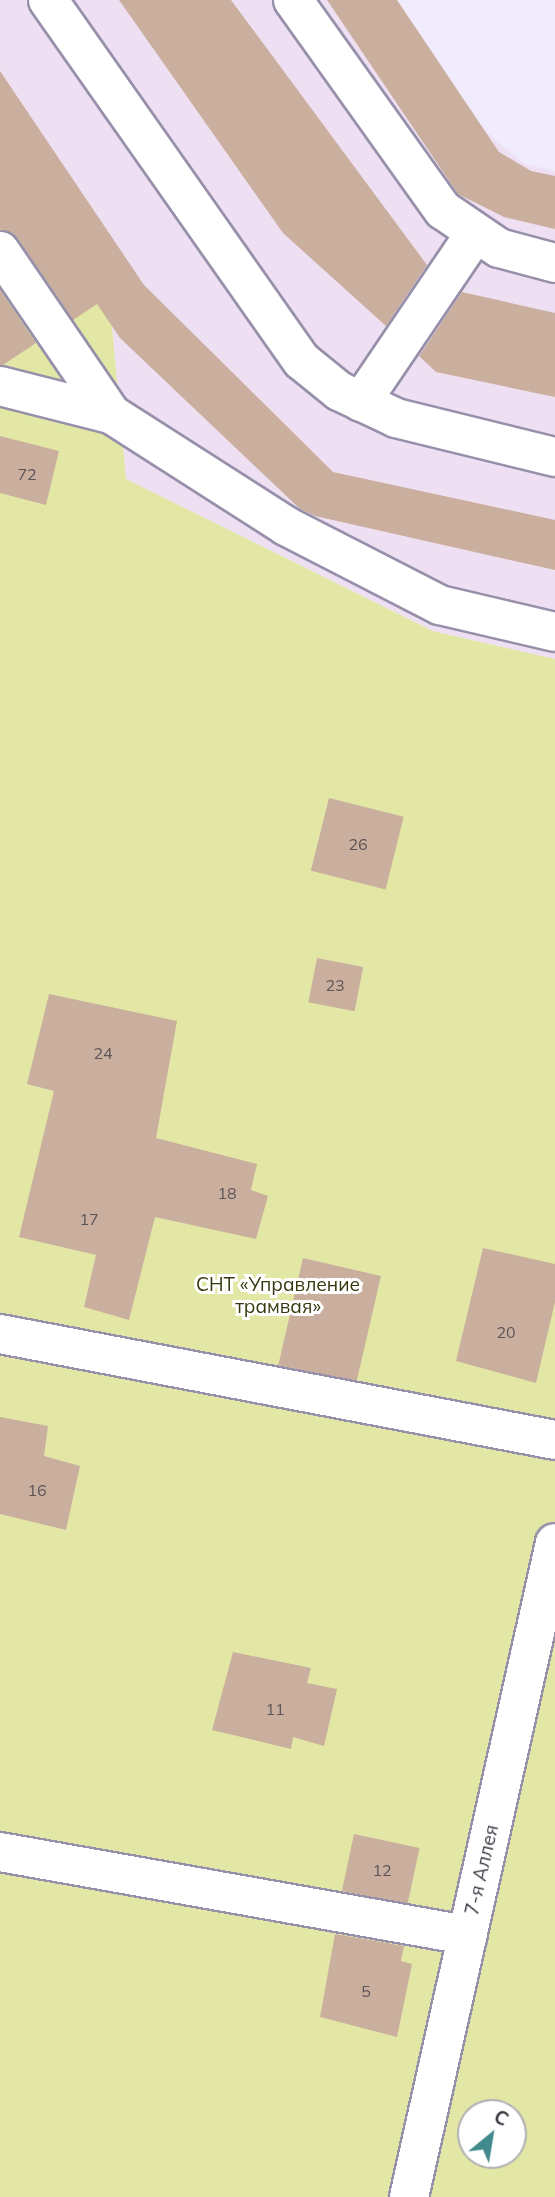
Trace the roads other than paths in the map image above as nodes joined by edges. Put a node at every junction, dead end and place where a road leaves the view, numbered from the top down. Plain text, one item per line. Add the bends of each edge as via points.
1 (48, 0) edge
2 (293, 0) edge
3 (474, 236) junction
4 (0, 251) edge
5 (555, 263) edge
6 (0, 386) edge
7 (361, 402) junction
8 (111, 414) junction
9 (555, 457) edge
10 (555, 632) edge
11 (0, 1334) edge
12 (555, 1440) edge
13 (555, 1543) edge
14 (0, 1852) edge
15 (468, 1936) junction
16 (409, 2197) edge

1 - 7 lane via 302,361 339,391
2 - 3 lane via 443,211
3 - 5 lane
3 - 7 lane
4 - 8 lane
6 - 8 lane
7 - 9 lane via 396,418
8 - 10 lane via 286,526 440,605
11 - 12 lane
13 - 15 lane, 7-я Аллея
14 - 15 lane
15 - 16 lane, 7-я Аллея

